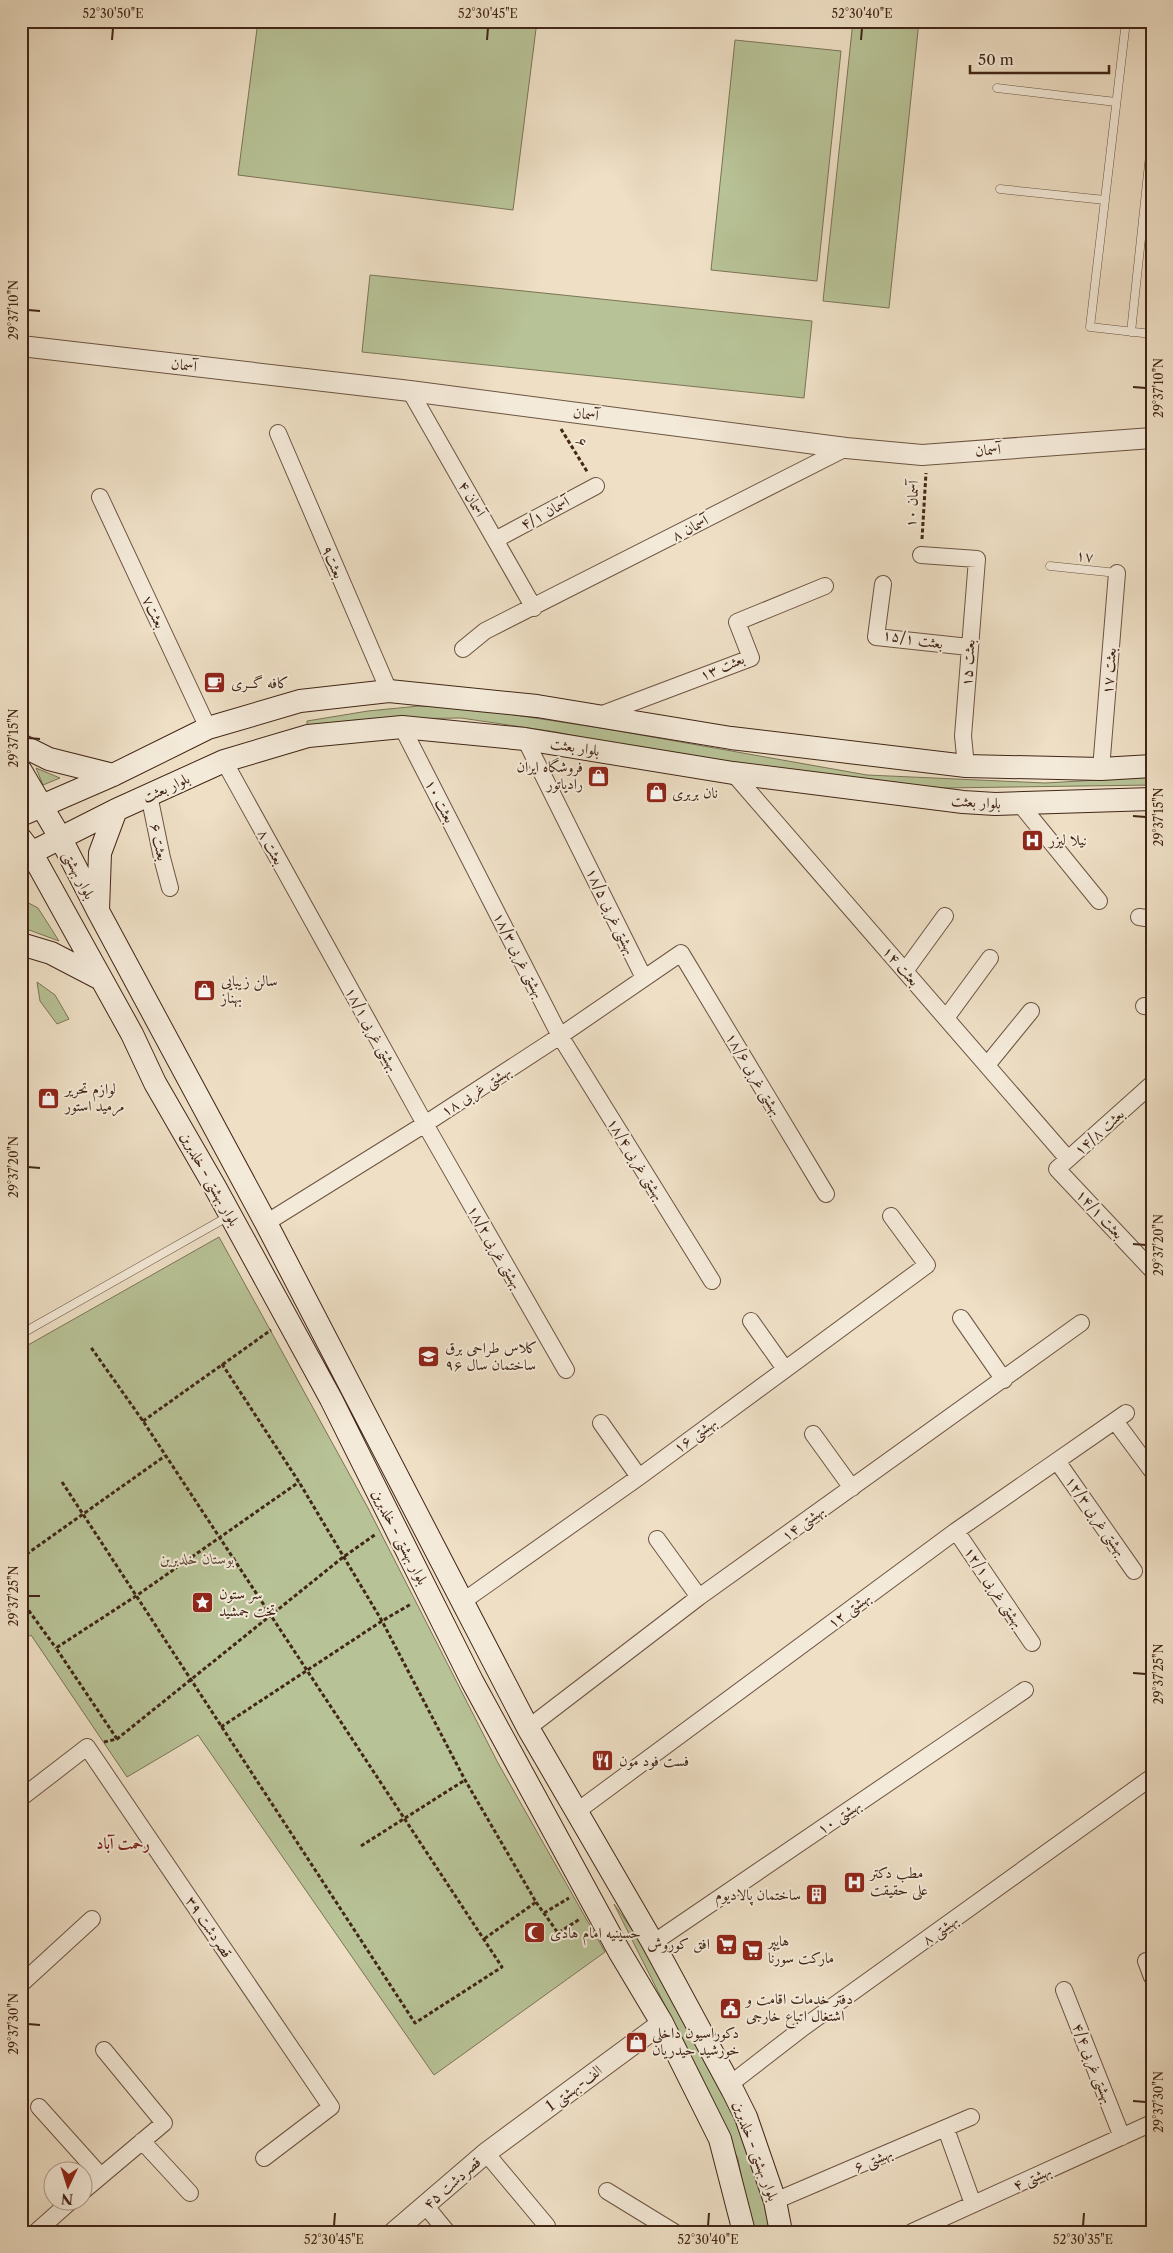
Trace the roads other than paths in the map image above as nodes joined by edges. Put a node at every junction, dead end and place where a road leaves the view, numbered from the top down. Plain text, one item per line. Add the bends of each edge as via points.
1 (1126, 21) edge
2 (997, 88) dead end
3 (1116, 102) junction
4 (1152, 136) edge
5 (1000, 189) dead end
6 (1105, 200) junction
7 (1148, 202) edge
8 (1131, 332) junction
9 (1152, 334) edge
10 (22, 350) edge
11 (410, 391) junction
12 (278, 433) dead end
13 (1152, 438) edge
14 (846, 448) junction
15 (596, 486) road end
16 (100, 497) dead end
17 (495, 540) junction
18 (921, 555) road end
19 (1050, 566) dead end
20 (1117, 573) joint
21 (883, 584) dead end
22 (825, 586) dead end
23 (534, 608) junction
24 (969, 647) junction
25 (464, 649) dead end
26 (389, 691) junction
27 (294, 703) junction
28 (600, 715) junction
29 (402, 727) junction
30 (208, 728) junction
31 (302, 738) junction
32 (525, 739) junction
33 (21, 745) edge
34 (224, 761) junction
35 (966, 766) junction
36 (1152, 766) edge
37 (1101, 769) junction
38 (21, 771) edge
39 (733, 772) junction
40 (113, 775) junction
41 (149, 795) junction
42 (1152, 799) edge
43 (963, 802) junction
44 (1020, 804) junction
45 (42, 805) junction
46 (116, 810) junction
47 (21, 815) edge
48 (61, 838) junction
49 (24, 850) edge
50 (478, 874) joint
51 (170, 888) dead end
52 (1099, 901) dead end
53 (98, 911) junction
54 (945, 916) dead end
55 (319, 933) joint
56 (21, 944) edge
57 (681, 954) joint
58 (990, 958) dead end
59 (905, 971) junction
60 (644, 978) junction
61 (101, 979) junction
62 (1031, 1011) dead end
63 (946, 1018) junction
64 (156, 1020) junction
65 (132, 1034) junction
66 (560, 1036) junction
67 (987, 1065) junction
68 (1152, 1084) edge
69 (425, 1124) junction
70 (1068, 1159) junction
71 (826, 1194) dead end
72 (231, 1215) junction
73 (891, 1216) dead end
74 (266, 1223) junction
75 (1152, 1270) edge
76 (712, 1281) dead end
77 (961, 1318) dead end
78 (751, 1321) dead end
79 (1081, 1323) dead end
80 (21, 1334) edge
81 (785, 1369) junction
82 (566, 1370) dead end
83 (1004, 1380) junction
84 (601, 1423) dead end
85 (813, 1434) dead end
86 (1057, 1461) junction
87 (1152, 1471) edge
88 (639, 1477) junction
89 (852, 1488) junction
90 (956, 1530) junction
91 (657, 1539) dead end
92 (1134, 1571) dead end
93 (700, 1597) junction
94 (462, 1602) junction
95 (1032, 1643) dead end
96 (1025, 1690) dead end
97 (528, 1728) junction
98 (1152, 1777) edge
99 (21, 1798) edge
100 (576, 1812) junction
101 (607, 1866) junction
102 (576, 1890) junction
103 (92, 1919) dead end
104 (653, 1943) junction
105 (1146, 1961) dead end
106 (1152, 1976) edge
107 (21, 1984) edge
108 (1064, 1990) dead end
109 (662, 2024) junction
110 (104, 2050) dead end
111 (729, 2085) junction
112 (39, 2107) dead end
113 (971, 2117) dead end
114 (1152, 2123) edge
115 (946, 2129) junction
116 (1122, 2136) junction
117 (142, 2141) junction
118 (486, 2153) junction
119 (264, 2158) dead end
120 (101, 2176) junction
121 (92, 2184) edge
122 (607, 2191) dead end
123 (190, 2192) dead end
124 (775, 2201) junction
125 (973, 2204) junction
126 (425, 2205) junction
127 (61, 2210) edge
128 (547, 2226) dead end
129 (914, 2231) edge
130 (36, 2232) edge
131 (394, 2232) edge
132 (447, 2232) edge
133 (674, 2232) edge
134 (744, 2232) edge
135 (781, 2232) edge

1 - 3 lane
2 - 3 lane
3 - 6 lane
4 - 7 lane
5 - 6 lane
6 - 8 lane via 1090,327
7 - 8 lane
8 - 9 lane
10 - 11 street, آسمان
11 - 14 street, آسمان
11 - 17 street, ۴ آسمان
12 - 26 street, بعثت۹
13 - 14 street, آسمان via 927,455
14 - 23 street, ۸ آسمان
15 - 17 street, ۴/۱ آسمان
16 - 30 street, بعثت۷
17 - 23 street, ۴ آسمان
18 - 24 street, بعثت ۱۵ via 977,560
19 - 20 lane, ۱۷
20 - 37 street, بعثت ۱۷
21 - 24 street, ۱۵/۱ بعثت via 876,637
22 - 28 street, ۱۳ بعثت via 737,622 750,658
23 - 25 street, ۸ آسمان via 485,631
24 - 35 street, بعثت ۱۵ via 963,736
26 - 27 main road
26 - 28 main road
27 - 30 main road
27 - 31 main road
28 - 35 main road via 731,738
29 - 31 main road, بلوار بعثت
29 - 32 main road, بلوار بعثت
29 - 50 street, ۱۰ بعثت
30 - 40 main road
31 - 34 main road, بلوار بعثت
32 - 39 main road, بلوار بعثت
32 - 60 street, بهشتی غربی ۱۸/۵
33 - 40 main road via 49,759
34 - 41 main road, بلوار بعثت
34 - 55 street, ۸ بعثت
35 - 37 main road
35 - 43 main road
36 - 37 main road
38 - 45 main road, بلوار بهشتی
39 - 43 main road, بلوار بعثت
39 - 59 street, بعثت ۱۴
40 - 45 main road
41 - 46 main road, بلوار بعثت
41 - 51 street, ۶ بعثت
42 - 44 main road, بلوار بعثت
43 - 44 main road, بلوار بعثت
44 - 52 street
45 - 47 main road
45 - 48 main road, بلوار بهشتی
46 - 48 main road, بلوار بعثت
46 - 53 main road via 100,853
48 - 49 main road, بلوار بعثت
48 - 53 main road, بلوار بهشتی
49 - 61 main road, بلوار بهشتی - خلدبرین
50 - 66 street, بهشتی غربی ۱۸/۳
53 - 64 main road, بلوار بهشتی - خلدبرین
54 - 59 street
55 - 69 street, بهشتی غربی ۱۸/۱
56 - 61 main road via 51,953
57 - 60 street, بهشتی غربی ۱۸
57 - 71 street, بهشتی غربی ۱۸/۶
58 - 63 street
59 - 63 street, بعثت ۱۴
60 - 66 street, بهشتی غربی ۱۸
61 - 65 main road, بلوار بهشتی - خلدبرین
62 - 67 street
63 - 67 street, بعثت ۱۴
64 - 65 main road
64 - 74 main road, بلوار بهشتی - خلدبرین
65 - 72 main road, بلوار بهشتی - خلدبرین via 155,1083
66 - 69 street, بهشتی غربی ۱۸
66 - 76 street, بهشتی غربی ۱۸/۴
67 - 70 street, بعثت ۱۴
68 - 70 street, ۱۴/۸ بعثت
69 - 74 street, بهشتی غربی ۱۸
69 - 82 street, بهشتی غربی ۱۸/۲
70 - 75 street, ۱۴/۱ بعثت via 1058,1169
72 - 80 lane
72 - 102 main road, بلوار بهشتی - خلدبرین via 331,1399
73 - 81 street, ۱۶ بهشتی via 927,1265
74 - 94 main road, بلوار بهشتی - خلدبرین
77 - 83 street
78 - 81 street
79 - 83 street, ۱۴ بهشتی
81 - 88 street, ۱۶ بهشتی
83 - 89 street, ۱۴ بهشتی
84 - 88 street
85 - 89 street
86 - 87 street, ۱۲ بهشتی via 1120,1417
86 - 90 street, ۱۲ بهشتی
86 - 92 street, ۱۲/۳ بهشتی غربی
88 - 94 street, ۱۶ بهشتی
89 - 93 street, ۱۴ بهشتی
90 - 95 street, ۱۲/۱ بهشتی غربی
90 - 100 street, ۱۲ بهشتی
91 - 93 street
93 - 97 street, ۱۴ بهشتی
94 - 97 main road, بلوار بهشتی - خلدبرین
96 - 104 street, ۱۰ بهشتی
97 - 100 main road, بلوار بهشتی - خلدبرین
98 - 111 street, ۸ بهشتی via 804,2027
99 - 119 street, قصردشت ۳۹ via 87,1747 331,2107
100 - 101 main road, بلوار بهشتی - خلدبرین
101 - 102 main road
101 - 104 main road, بلوار بهشتی - خلدبرین
102 - 109 main road, بلوار بهشتی - خلدبرین
103 - 107 street
104 - 111 main road, بلوار بهشتی - خلدبرین
105 - 106 street
108 - 116 street, ۴/۴ بهشتی غربی
109 - 118 street, 1 الف-بهشتی
109 - 134 main road, بلوار بهشتی - خلدبرین via 720,2139
110 - 117 street via 164,2123
111 - 124 main road, بلوار بهشتی - خلدبرین via 746,2117
112 - 120 street
113 - 115 street, ۶ بهشتی
114 - 116 street, ۴ بهشتی
115 - 124 street, ۶ بهشتی
115 - 125 street
116 - 125 street, ۴ بهشتی
117 - 120 street
117 - 123 street
118 - 126 street, قصردشت ۴۵
118 - 128 street
120 - 121 street
122 - 133 street
124 - 135 main road, بلوار بهشتی - خلدبرین
125 - 129 street, ۴ بهشتی
126 - 131 street, قصردشت ۴۵
126 - 132 street
127 - 130 street

